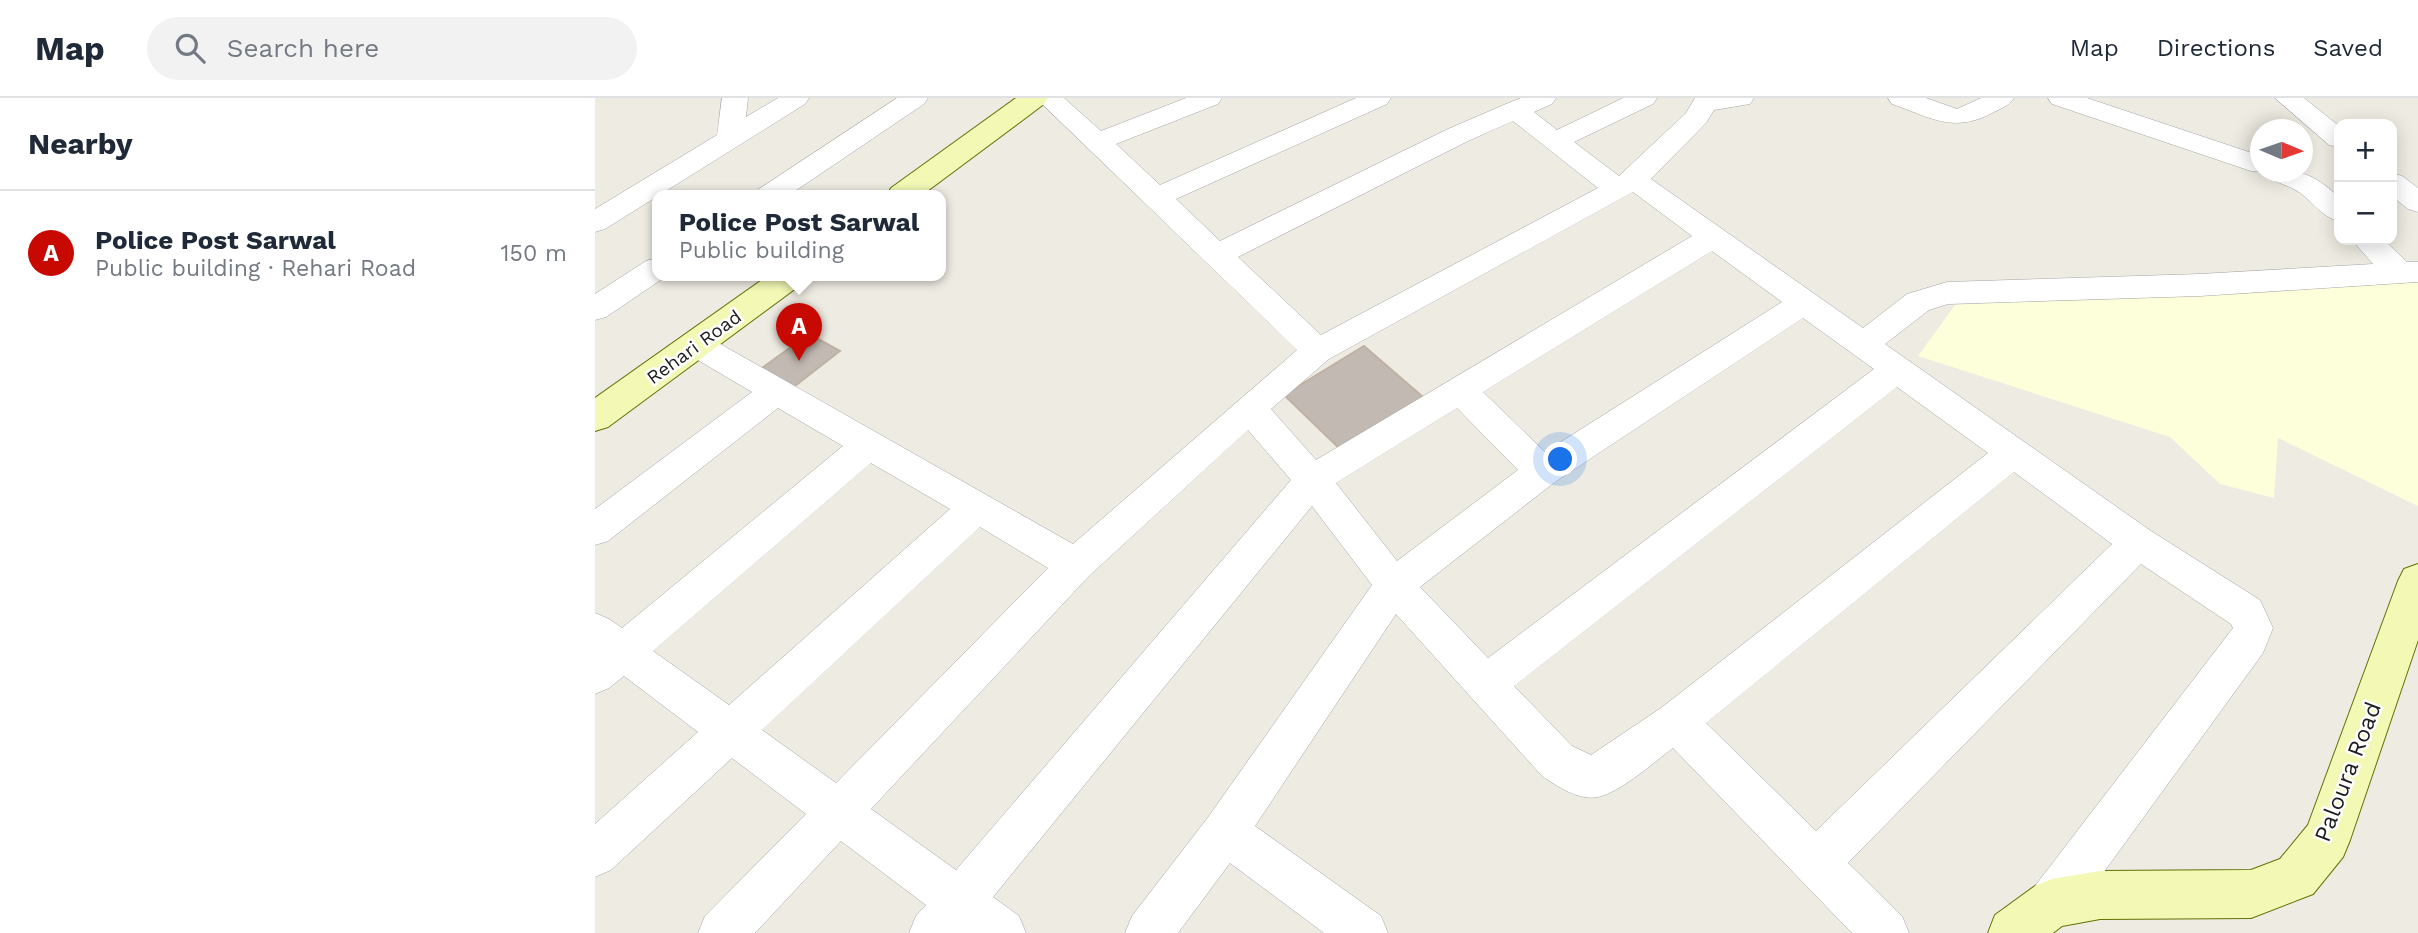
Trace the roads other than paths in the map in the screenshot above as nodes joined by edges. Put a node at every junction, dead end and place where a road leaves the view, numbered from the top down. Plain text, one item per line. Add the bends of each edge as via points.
1 (735, 98) edge
2 (796, 98) edge
3 (915, 98) edge
4 (1034, 98) edge
5 (1049, 98) edge
6 (1209, 98) edge
7 (1378, 98) edge
8 (1543, 98) edge
9 (1644, 98) edge
10 (1741, 98) edge
11 (1901, 98) edge
12 (2001, 98) edge
13 (2061, 98) edge
14 (2288, 98) edge
15 (1707, 101) edge
16 (1515, 110) junction
17 (2334, 135) edge
18 (730, 139) junction
19 (1555, 141) junction
20 (1097, 142) junction
21 (2250, 162) edge
22 (2302, 182) edge
23 (2393, 182) edge
24 (1626, 185) junction
25 (777, 190) edge
26 (909, 190) edge
27 (1157, 197) junction
28 (2418, 203) edge
29 (2334, 208) edge
30 (596, 220) edge
31 (1712, 237) junction
32 (2373, 245) edge
33 (1216, 255) junction
34 (652, 271) edge
35 (2409, 273) edge
36 (784, 281) edge
37 (1803, 303) junction
38 (595, 309) edge
39 (697, 345) junction
40 (1862, 345) junction
41 (1318, 351) junction
42 (1896, 370) junction
43 (1460, 390) junction
44 (776, 392) junction
45 (1250, 408) junction
46 (595, 417) edge
47 (868, 445) junction
48 (2013, 453) junction
49 (1542, 472) junction
50 (1312, 480) junction
51 (976, 508) junction
52 (595, 530) edge
53 (2139, 542) junction
54 (1076, 565) junction
55 (2418, 581) edge
56 (1394, 585) junction
57 (604, 652) edge
58 (1485, 684) junction
59 (1676, 722) junction
60 (730, 731) junction
61 (840, 812) junction
62 (1225, 832) junction
63 (595, 854) edge
64 (1815, 864) junction
65 (2052, 903) junction
66 (946, 917) edge
67 (722, 933) edge
68 (1002, 933) edge
69 (1149, 933) edge
70 (1363, 933) edge
71 (1885, 933) edge
72 (2014, 933) edge

1 - 18 street
2 - 18 street
3 - 25 street
4 - 26 main road
5 - 20 street
6 - 20 street
7 - 27 street
8 - 16 street
9 - 19 street
10 - 15 street
11 - 12 street via 1955,117 1967,116
13 - 21 street
14 - 17 street
15 - 24 street via 1697,117
16 - 19 street
16 - 33 street
18 - 30 street
19 - 24 street
20 - 27 street
22 - 29 street
23 - 28 street
24 - 31 street
24 - 41 street
27 - 33 street
31 - 37 street
31 - 43 street
32 - 35 street
33 - 41 street
34 - 38 street
35 - 40 street via 1947,293 1918,302
36 - 39 main road, Rehari Road
37 - 40 street
37 - 49 street
39 - 44 street
39 - 46 main road, Rehari Road
40 - 42 street
41 - 45 street
42 - 48 street
42 - 58 street
43 - 49 street
43 - 50 street
44 - 47 street
44 - 52 street
45 - 50 street
45 - 54 street
47 - 51 street
47 - 57 street
48 - 53 street
48 - 59 street
49 - 56 street
50 - 56 street
50 - 66 street
51 - 54 street
51 - 60 street
53 - 64 street
53 - 65 street via 2246,612 2253,628 2249,640
54 - 61 street
55 - 65 main road, Paloura Road via 2326,840 2296,877 2251,894 2100,895
56 - 58 street
56 - 62 street
57 - 60 street
58 - 59 street via 1557,761 1575,773 1596,776
59 - 64 street
60 - 61 street
60 - 63 street
61 - 66 street
61 - 67 street
62 - 69 street
62 - 70 street
64 - 71 street
65 - 72 main road, Paloura Road
66 - 68 street

